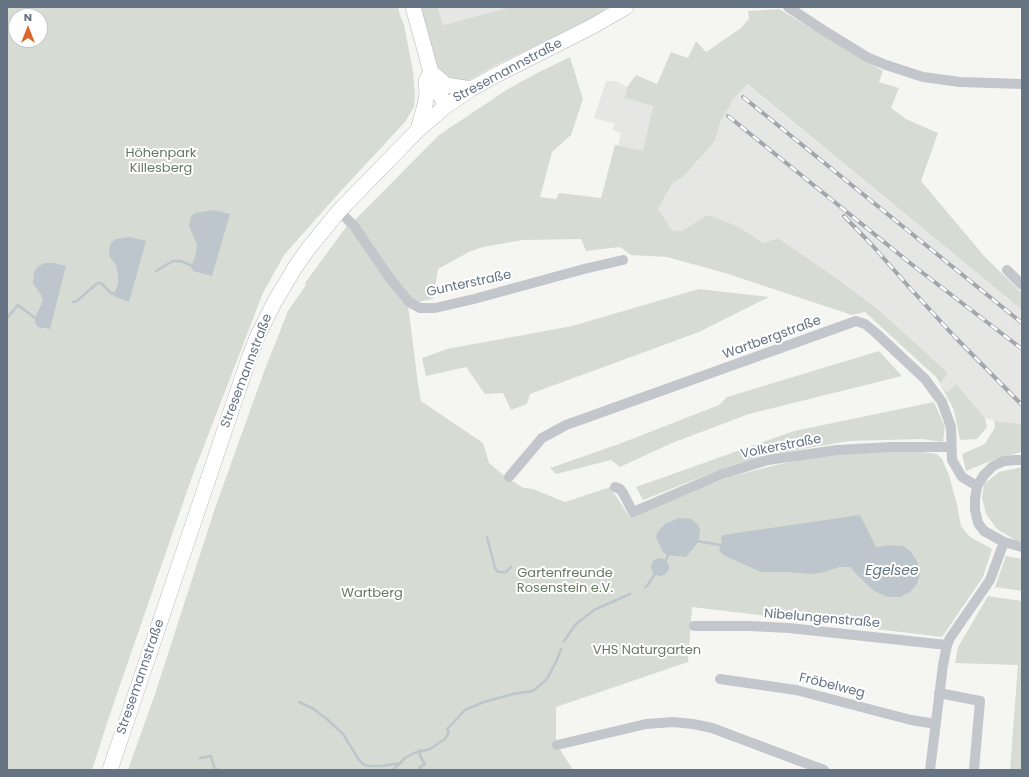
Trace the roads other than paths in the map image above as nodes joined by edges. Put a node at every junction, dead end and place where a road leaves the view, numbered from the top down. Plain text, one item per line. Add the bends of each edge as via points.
1 (413, 7) edge
2 (626, 7) edge
3 (788, 7) edge
4 (431, 72) junction
5 (1022, 84) edge
6 (471, 89) junction
7 (446, 106) junction
8 (418, 130) junction
9 (339, 211) junction
10 (623, 260) dead end
11 (1006, 270) dead end
12 (1022, 285) edge
13 (951, 447) junction
14 (1022, 460) edge
15 (509, 476) dead end
16 (977, 486) junction
17 (615, 487) dead end
18 (1004, 542) junction
19 (1022, 547) edge
20 (694, 626) dead end
21 (947, 645) junction
22 (720, 678) dead end
23 (939, 693) junction
24 (936, 724) junction
25 (557, 745) dead end
26 (110, 770) edge
27 (824, 770) edge
28 (930, 770) edge
29 (974, 770) edge

1 - 4 main road
2 - 6 main road, Stresemannstraße
3 - 5 street via 861,53 886,65 923,77 960,82
4 - 6 main road via 446,85
4 - 7 main road
4 - 8 main road via 426,81 427,94
6 - 7 main road, Stresemannstraße
7 - 8 main road, Stresemannstraße
8 - 9 main road, Stresemannstraße
9 - 10 street, Gunterstraße via 354,226 409,302 420,308 435,308 474,299
9 - 26 main road, Stresemannstraße via 296,266 258,335
11 - 12 street
13 - 15 street, Wartbergstraße via 950,427 942,402 925,380 876,333 865,324 856,321 566,425 542,438
13 - 16 street, Wartbergstraße via 952,460 962,477
13 - 17 street, Volkerstraße via 837,450 768,460 722,474 633,512 623,492
14 - 16 street via 1004,461 993,466
16 - 18 street via 975,510 978,523 984,531
18 - 19 street
18 - 21 street via 990,580
20 - 21 street, Nibelungenstraße via 789,628
21 - 23 street
22 - 24 street, Fröbelweg via 796,690 911,720
23 - 24 street
23 - 29 street via 980,702
24 - 28 street
25 - 27 street via 646,724 673,722 712,728

